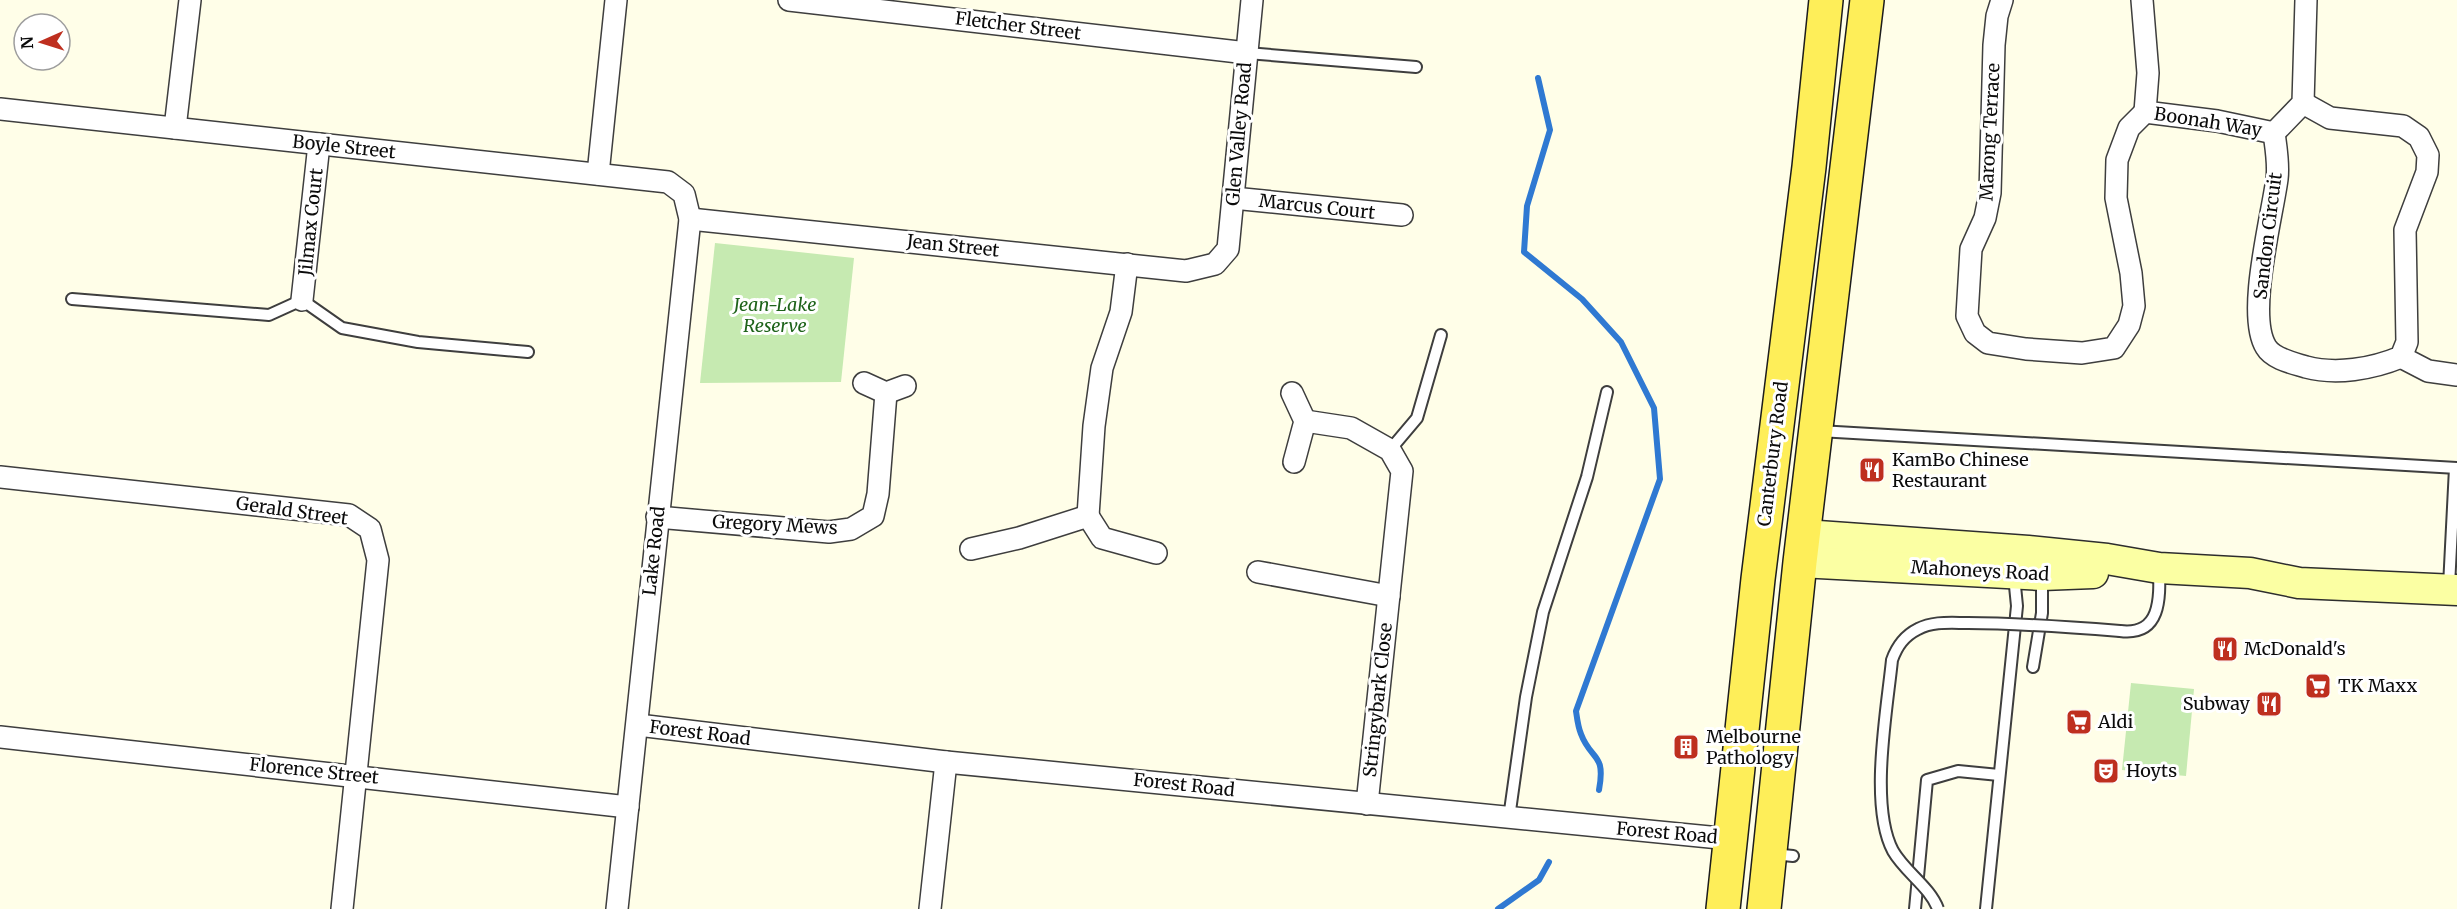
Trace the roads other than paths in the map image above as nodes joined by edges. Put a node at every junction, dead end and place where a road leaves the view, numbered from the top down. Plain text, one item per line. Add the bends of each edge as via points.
1 (190, 0) edge
2 (616, 0) edge
3 (789, 0) edge
4 (1252, 0) edge
5 (1826, 0) edge
6 (1867, 0) edge
7 (2002, 0) edge
8 (2142, 0) edge
9 (2306, 0) edge
10 (1247, 53) junction
11 (1416, 67) dead end
12 (2303, 104) junction
13 (0, 109) edge
14 (2145, 112) junction
15 (175, 128) junction
16 (2274, 133) junction
17 (319, 144) junction
18 (598, 174) junction
19 (684, 194) joint
20 (1233, 198) junction
21 (1402, 215) dead end
22 (690, 219) junction
23 (1126, 264) junction
24 (1215, 264) joint
25 (72, 298) dead end
26 (302, 300) junction
27 (1441, 335) dead end
28 (528, 352) dead end
29 (2400, 357) junction
30 (2457, 375) edge
31 (864, 384) dead end
32 (1607, 392) dead end
33 (1293, 393) dead end
34 (1305, 421) junction
35 (1816, 431) junction
36 (1390, 450) junction
37 (1294, 462) dead end
38 (2456, 468) edge
39 (0, 477) edge
40 (1088, 516) junction
41 (657, 518) junction
42 (1763, 541) junction
43 (1802, 548) junction
44 (971, 549) dead end
45 (1156, 553) dead end
46 (2021, 562) junction
47 (2159, 568) junction
48 (1258, 572) dead end
49 (2453, 582) edge
50 (1389, 596) junction
51 (2033, 667) dead end
52 (638, 725) junction
53 (0, 737) edge
54 (946, 762) junction
55 (355, 776) junction
56 (1999, 776) junction
57 (1367, 804) junction
58 (628, 807) junction
59 (1509, 818) junction
60 (1730, 839) junction
61 (342, 909) edge
62 (617, 909) edge
63 (930, 909) edge
64 (1723, 909) edge
65 (1764, 909) edge
66 (1915, 909) edge
67 (1938, 909) edge
68 (1986, 909) edge

1 - 15 street
2 - 18 street
3 - 10 street, Fletcher Street
4 - 10 street, Glen Valley Road
5 - 42 main road, Canterbury Road
6 - 35 main road
7 - 14 street, Marong Terrace via 1994,45 1990,193 1985,218 1971,249 1967,316 1975,333 1988,343 2082,353 2114,348 2129,325 2134,306 2116,198 2117,160 2129,128
8 - 14 street, Boonah Way via 2148,73
9 - 12 street
10 - 11 lane
10 - 20 street, Glen Valley Road
12 - 16 street, Boonah Way
12 - 29 street via 2330,118 2403,126 2420,137 2428,155 2427,172 2405,230 2407,342
13 - 15 street, Boyle Street
14 - 16 street, Boonah Way
15 - 17 street, Boyle Street
16 - 29 street, Sandon Circuit via 2277,178 2262,264 2258,323 2266,348 2283,360 2314,369 2350,370
17 - 18 street, Boyle Street
17 - 26 street, Jilmax Court
18 - 19 street, Boyle Street via 668,182
19 - 22 street, Lake Road
20 - 21 street, Marcus Court
20 - 24 street, Glen Valley Road via 1228,249
22 - 23 street, Jean Street
22 - 41 street, Lake Road
23 - 24 street, Jean Street via 1186,271
23 - 40 street via 1121,312 1102,368
25 - 26 lane via 269,315
26 - 28 lane via 342,328 418,342
27 - 36 lane via 1417,418
29 - 30 street via 2428,371
31 - 41 street, Gregory Mews via 896,390 873,516 851,529 829,532
32 - 59 lane via 1587,477 1544,612 1526,697
33 - 34 street
34 - 36 street via 1351,428
34 - 37 street
35 - 38 lane
35 - 43 main road
36 - 50 street, Stringybark Close via 1402,471
38 - 49 lane
39 - 55 street, Gerald Street via 349,515 370,529 378,560
40 - 44 street
40 - 45 street via 1102,538
41 - 52 street, Lake Road
42 - 43 main road
42 - 60 main road, Canterbury Road
43 - 46 main road, Mahoneys Road
43 - 65 main road via 1781,855
46 - 47 main road, Mahoneys Road via 2108,573
46 - 51 lane via 2042,613
46 - 56 lane
47 - 49 main road, Mahoneys Road via 2250,573 2300,566
47 - 67 lane, bridge via 2160,596 2152,620 2141,630 1936,623 1910,633 1896,649 1882,762 1886,834 1894,852
48 - 50 street
50 - 57 street, Stringybark Close
52 - 54 street, Forest Road
52 - 58 street, Lake Road
53 - 55 street, Florence Street
54 - 57 street, Forest Road
54 - 63 street
55 - 58 street, Florence Street
55 - 61 street, Gerald Street
56 - 66 lane via 1958,771 1927,780
56 - 68 lane
57 - 59 street, Forest Road
58 - 62 street, Lake Road
59 - 60 street, Forest Road
60 - 64 main road, Canterbury Road

